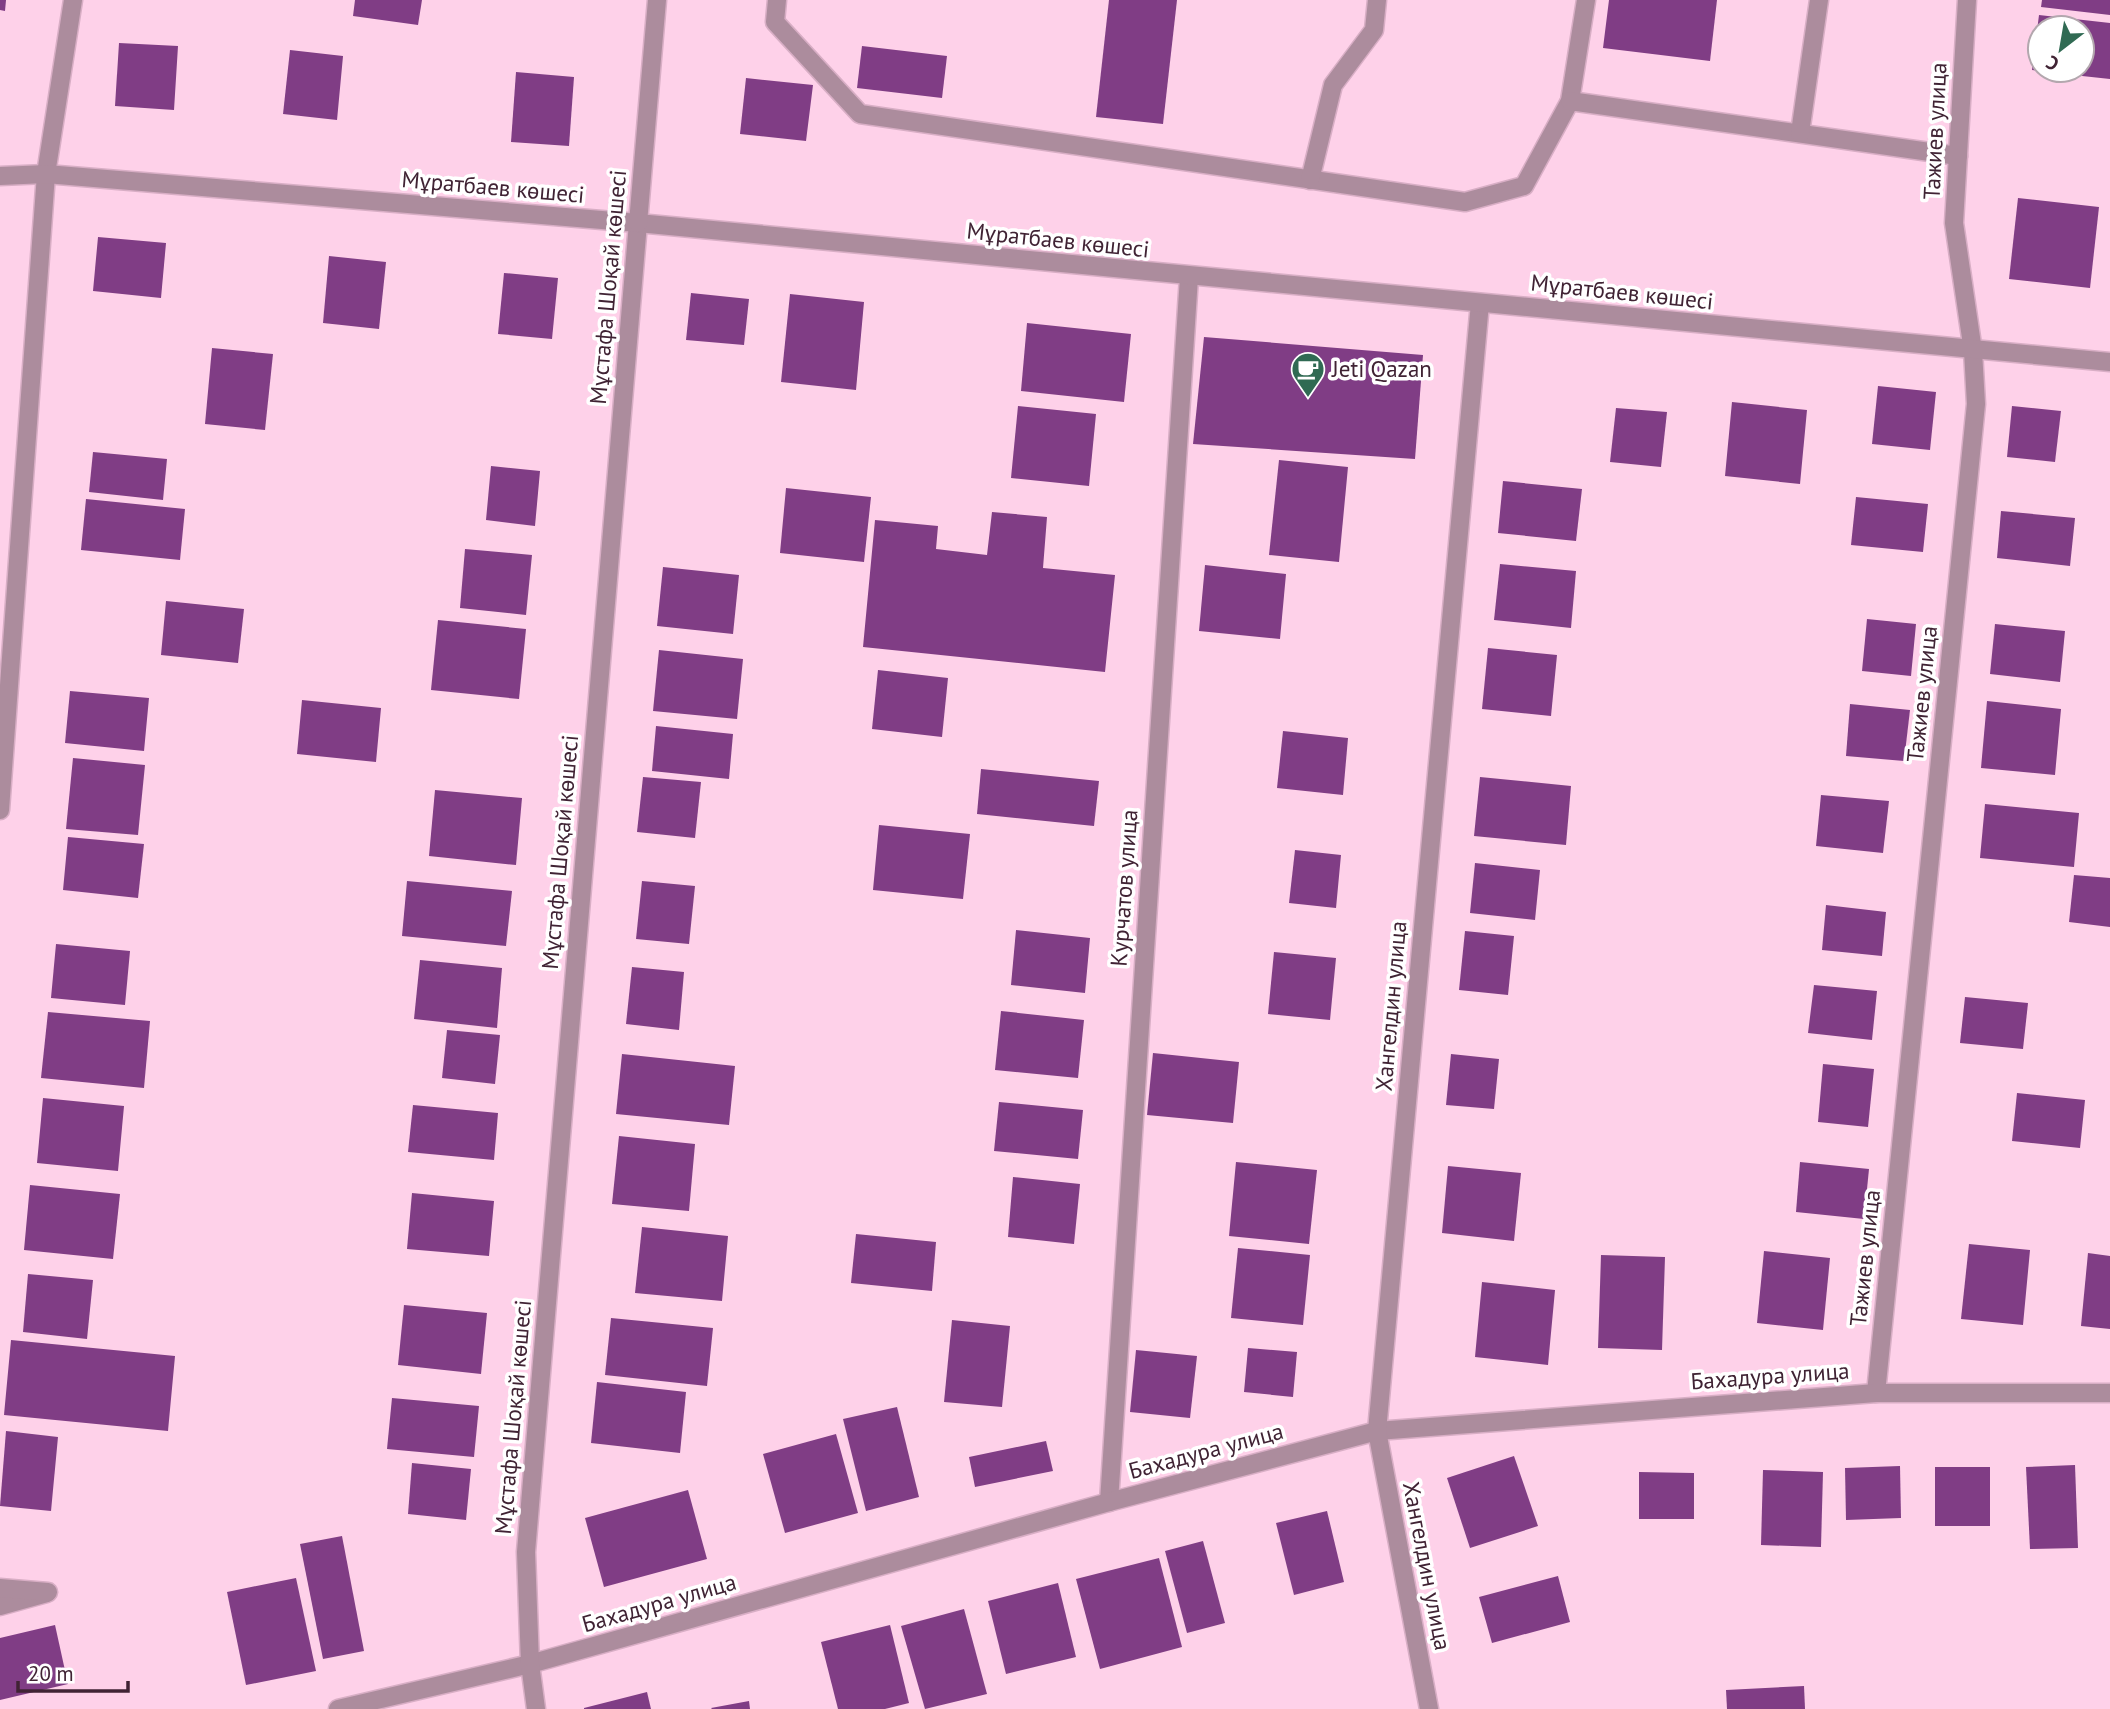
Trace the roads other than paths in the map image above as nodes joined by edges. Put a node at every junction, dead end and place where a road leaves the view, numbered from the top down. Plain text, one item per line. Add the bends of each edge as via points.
1 (73, 0) edge
2 (657, 0) edge
3 (777, 0) edge
4 (1377, 0) edge
5 (1586, 0) edge
6 (1819, 0) edge
7 (1967, 0) edge
8 (1570, 101) junction
9 (1800, 133) junction
10 (1958, 156) junction
11 (46, 174) junction
12 (0, 176) edge
13 (1310, 180) junction
14 (638, 223) junction
15 (1189, 277) junction
16 (1480, 303) junction
17 (1973, 351) junction
18 (2110, 362) edge
19 (0, 810) edge
20 (1876, 1393) junction
21 (2110, 1393) edge
22 (1377, 1431) junction
23 (1109, 1502) junction
24 (0, 1588) edge
25 (0, 1605) edge
26 (530, 1664) junction
27 (338, 1709) edge
28 (536, 1709) edge
29 (1429, 1709) edge

1 - 11 street
2 - 14 street, Мұстафа Шоқай көшесі
3 - 13 street via 775,22 860,114
4 - 13 street via 1374,30 1333,85
5 - 8 street
6 - 9 street
7 - 10 street, Тажиев улица
8 - 9 street
8 - 13 street via 1524,186 1465,202
9 - 10 street
10 - 17 street, Тажиев улица via 1954,223
11 - 12 street, Мұратбаев көшесі
11 - 14 street, Мұратбаев көшесі
11 - 19 street
14 - 15 street, Мұратбаев көшесі
14 - 26 street, Мұстафа Шоқай көшесі via 526,1552
15 - 16 street, Мұратбаев көшесі
15 - 23 street, Курчатов улица
16 - 17 street, Мұратбаев көшесі
16 - 22 street, Хангелдин улица
17 - 18 street, Мұратбаев көшесі
17 - 20 street, Тажиев улица via 1976,404
20 - 21 street, Бахадура улица
20 - 22 street, Бахадура улица
22 - 23 street, Бахадура улица
22 - 29 street, Хангелдин улица
23 - 26 street, Бахадура улица
24 - 25 street via 48,1592
26 - 27 street, Бахадура улица
26 - 28 street, Мұстафа Шоқай көшесі

